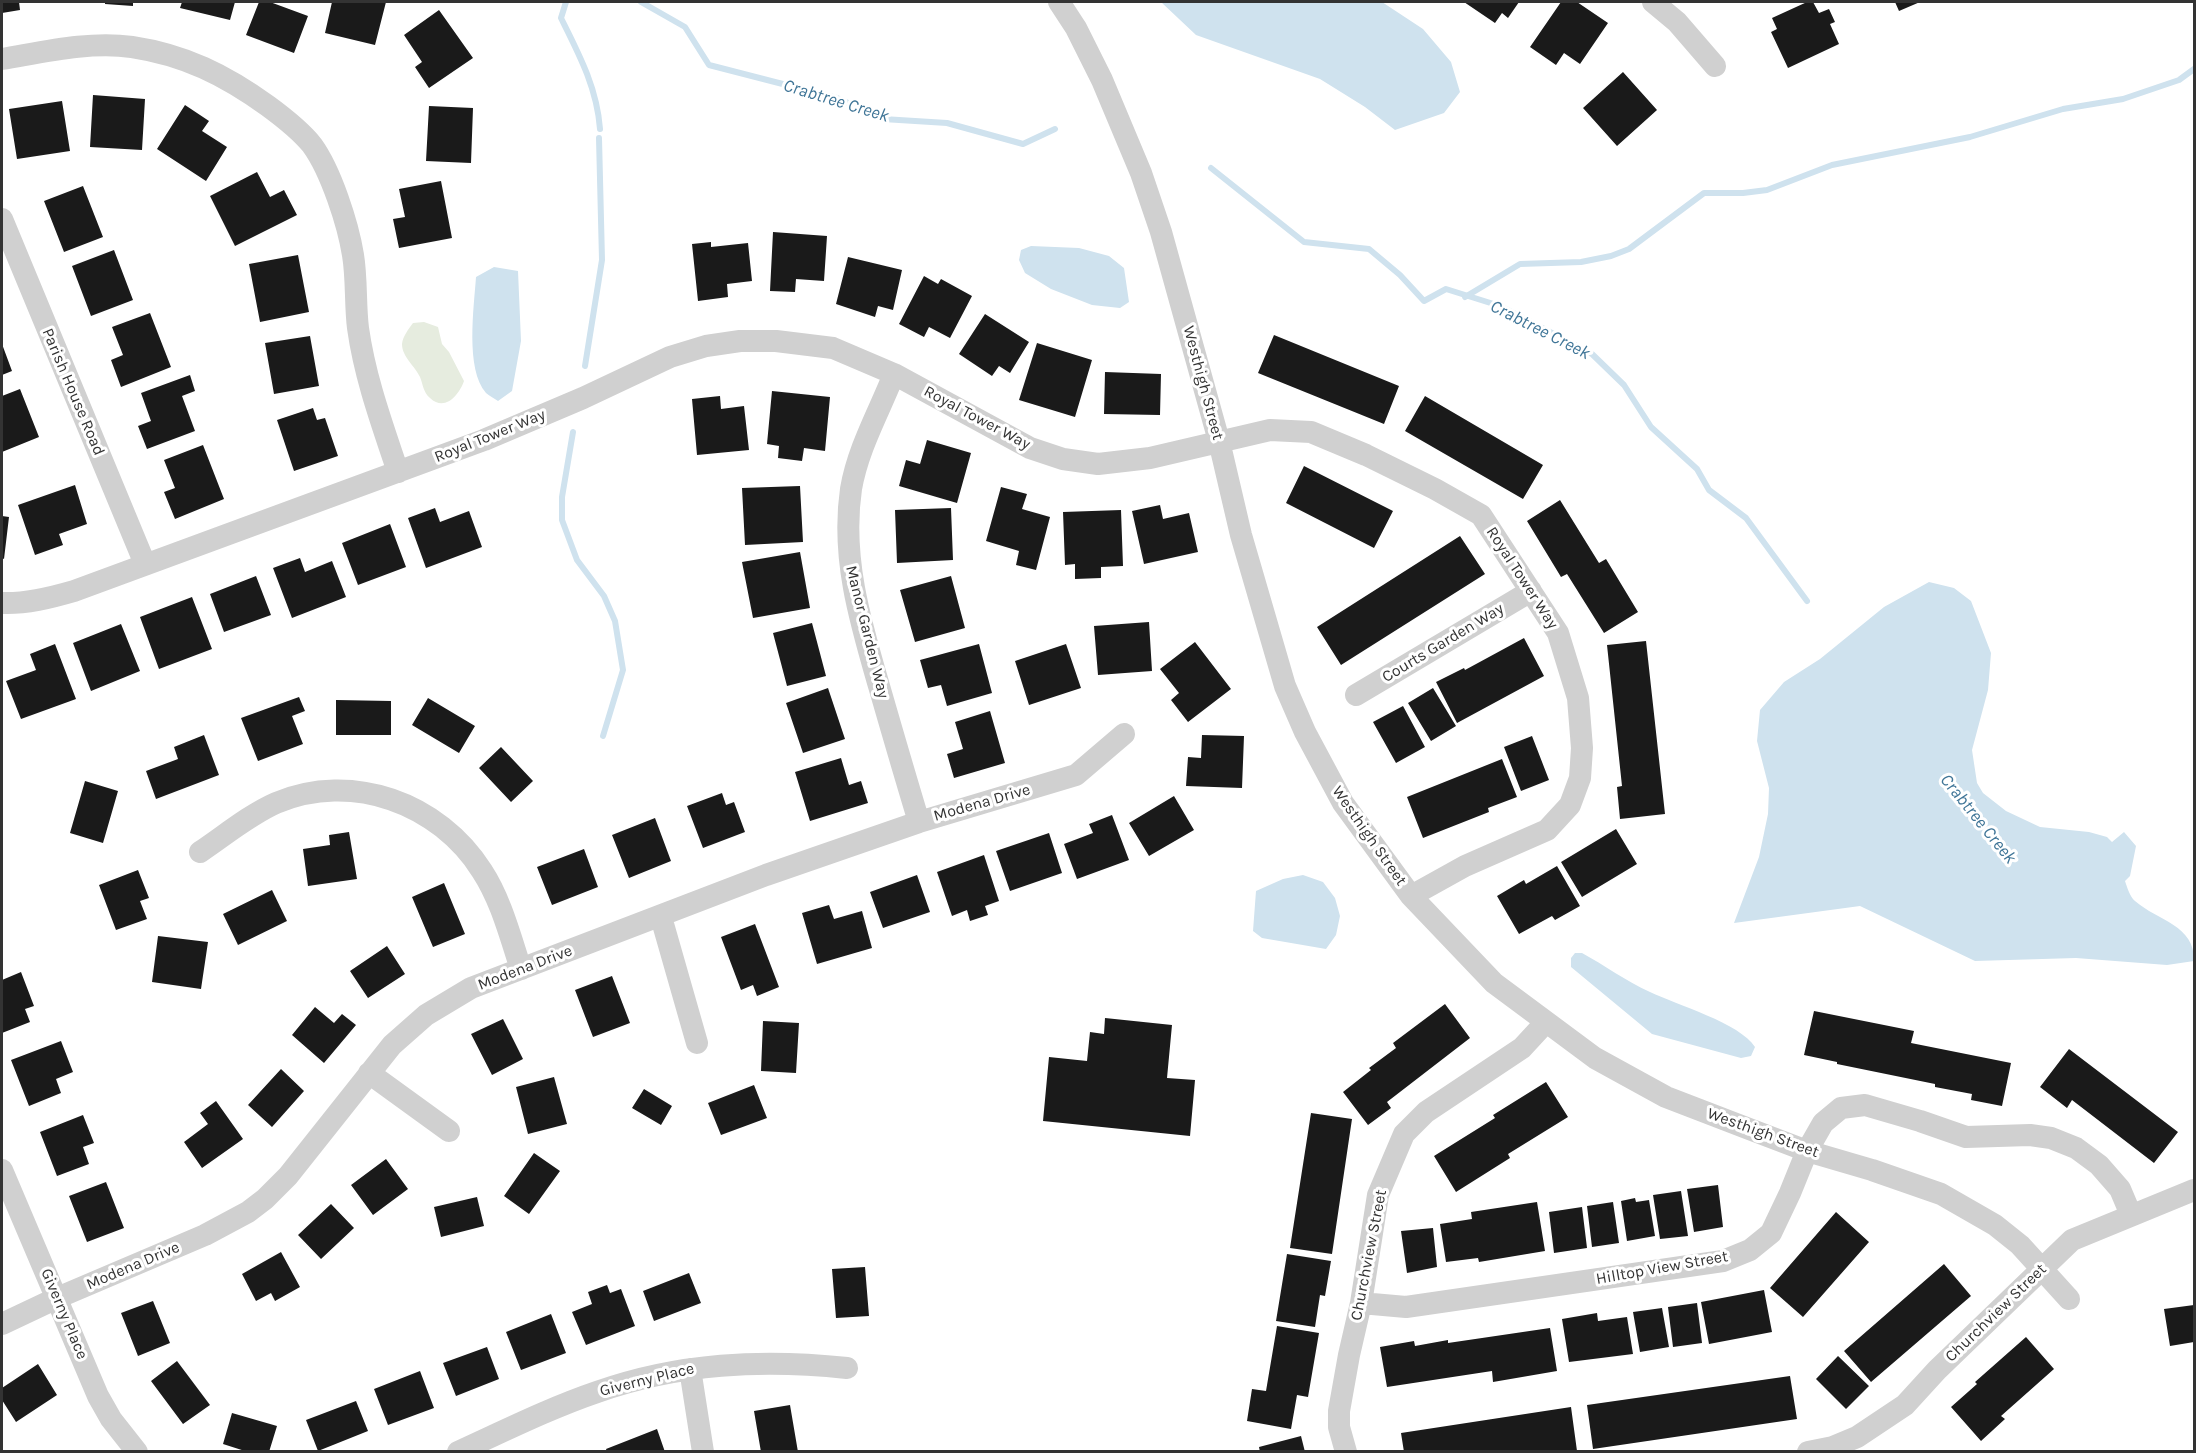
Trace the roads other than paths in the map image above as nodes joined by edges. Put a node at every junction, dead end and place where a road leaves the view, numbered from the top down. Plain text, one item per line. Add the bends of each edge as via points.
1 (1059, 2) edge
2 (1653, 2) edge
3 (2, 59) edge
4 (1715, 66) dead end
5 (2, 219) edge
6 (894, 374) junction
7 (1219, 441) junction
8 (398, 472) junction
9 (146, 564) junction
10 (1531, 591) junction
11 (2, 603) edge
12 (1356, 695) dead end
13 (1124, 734) dead end
14 (919, 822) junction
15 (200, 852) dead end
16 (1411, 896) junction
17 (661, 916) junction
18 (520, 969) junction
19 (1546, 1022) junction
20 (697, 1043) dead end
21 (369, 1073) junction
22 (449, 1131) dead end
23 (1807, 1151) junction
24 (2, 1170) edge
25 (2194, 1190) edge
26 (2131, 1215) junction
27 (2042, 1269) junction
28 (57, 1298) junction
29 (2068, 1299) dead end
30 (1361, 1303) junction
31 (2, 1324) edge
32 (847, 1368) dead end
33 (690, 1369) junction
34 (137, 1452) edge
35 (458, 1452) edge
36 (703, 1452) edge
37 (1346, 1452) edge
38 (1809, 1452) edge

1 - 7 street, Westhigh Street via 1102,80 1141,173
2 - 4 street via 1677,22
3 - 8 street via 99,46 130,47 179,57 236,83 285,119 312,145 341,209 353,256 358,327 371,392
5 - 9 street, Parish House Road
6 - 7 street, Royal Tower Way via 1030,448 1063,459 1108,463 1150,458
6 - 8 street, Royal Tower Way via 833,348 776,340 706,346 670,357 529,421
6 - 14 street, Manor Garden Way via 859,458 847,540 867,645
7 - 10 street, Royal Tower Way via 1270,430 1311,432 1366,455 1481,515
7 - 16 street, Westhigh Street via 1241,535 1285,686 1343,803
8 - 9 street, Royal Tower Way
9 - 11 street, Royal Tower Way via 46,599
10 - 12 street, Courts Garden Way
10 - 16 street, Royal Tower Way via 1557,633 1578,698 1580,778 1570,806 1547,830 1465,866
13 - 14 street, Modena Drive via 1076,775
14 - 17 street, Modena Drive
15 - 18 street via 276,803 303,795 358,791 396,800 426,814 467,850 493,890
16 - 19 street, Westhigh Street via 1494,983
17 - 18 street, Modena Drive
17 - 20 street
18 - 21 street, Modena Drive via 471,988 426,1015 392,1045
19 - 23 street, Westhigh Street via 1595,1058 1666,1097
19 - 30 street, Churchview Street via 1522,1047 1426,1112 1404,1134 1378,1195
21 - 22 street
21 - 28 street, Modena Drive via 288,1176 248,1212 205,1235
23 - 26 street, Hilltop View Street via 1823,1123 1841,1108 1866,1105 1966,1137 2051,1138 2076,1148 2098,1165 2120,1189
23 - 27 street, Westhigh Street via 1941,1194 1995,1225
23 - 30 street, Hilltop View Street via 1771,1233 1750,1250 1723,1261 1406,1307
24 - 28 street, Giverny Place
25 - 26 street, Churchview Street
26 - 27 street, Churchview Street via 2072,1240
27 - 29 street, Westhigh Street
27 - 38 street, Churchview Street via 1905,1405 1857,1437
28 - 31 street, Modena Drive
28 - 34 street, Giverny Place via 98,1396
30 - 37 street, Churchview Street via 1339,1411
32 - 33 street, Giverny Place via 754,1363
33 - 35 street, Giverny Place via 596,1392
33 - 36 street

